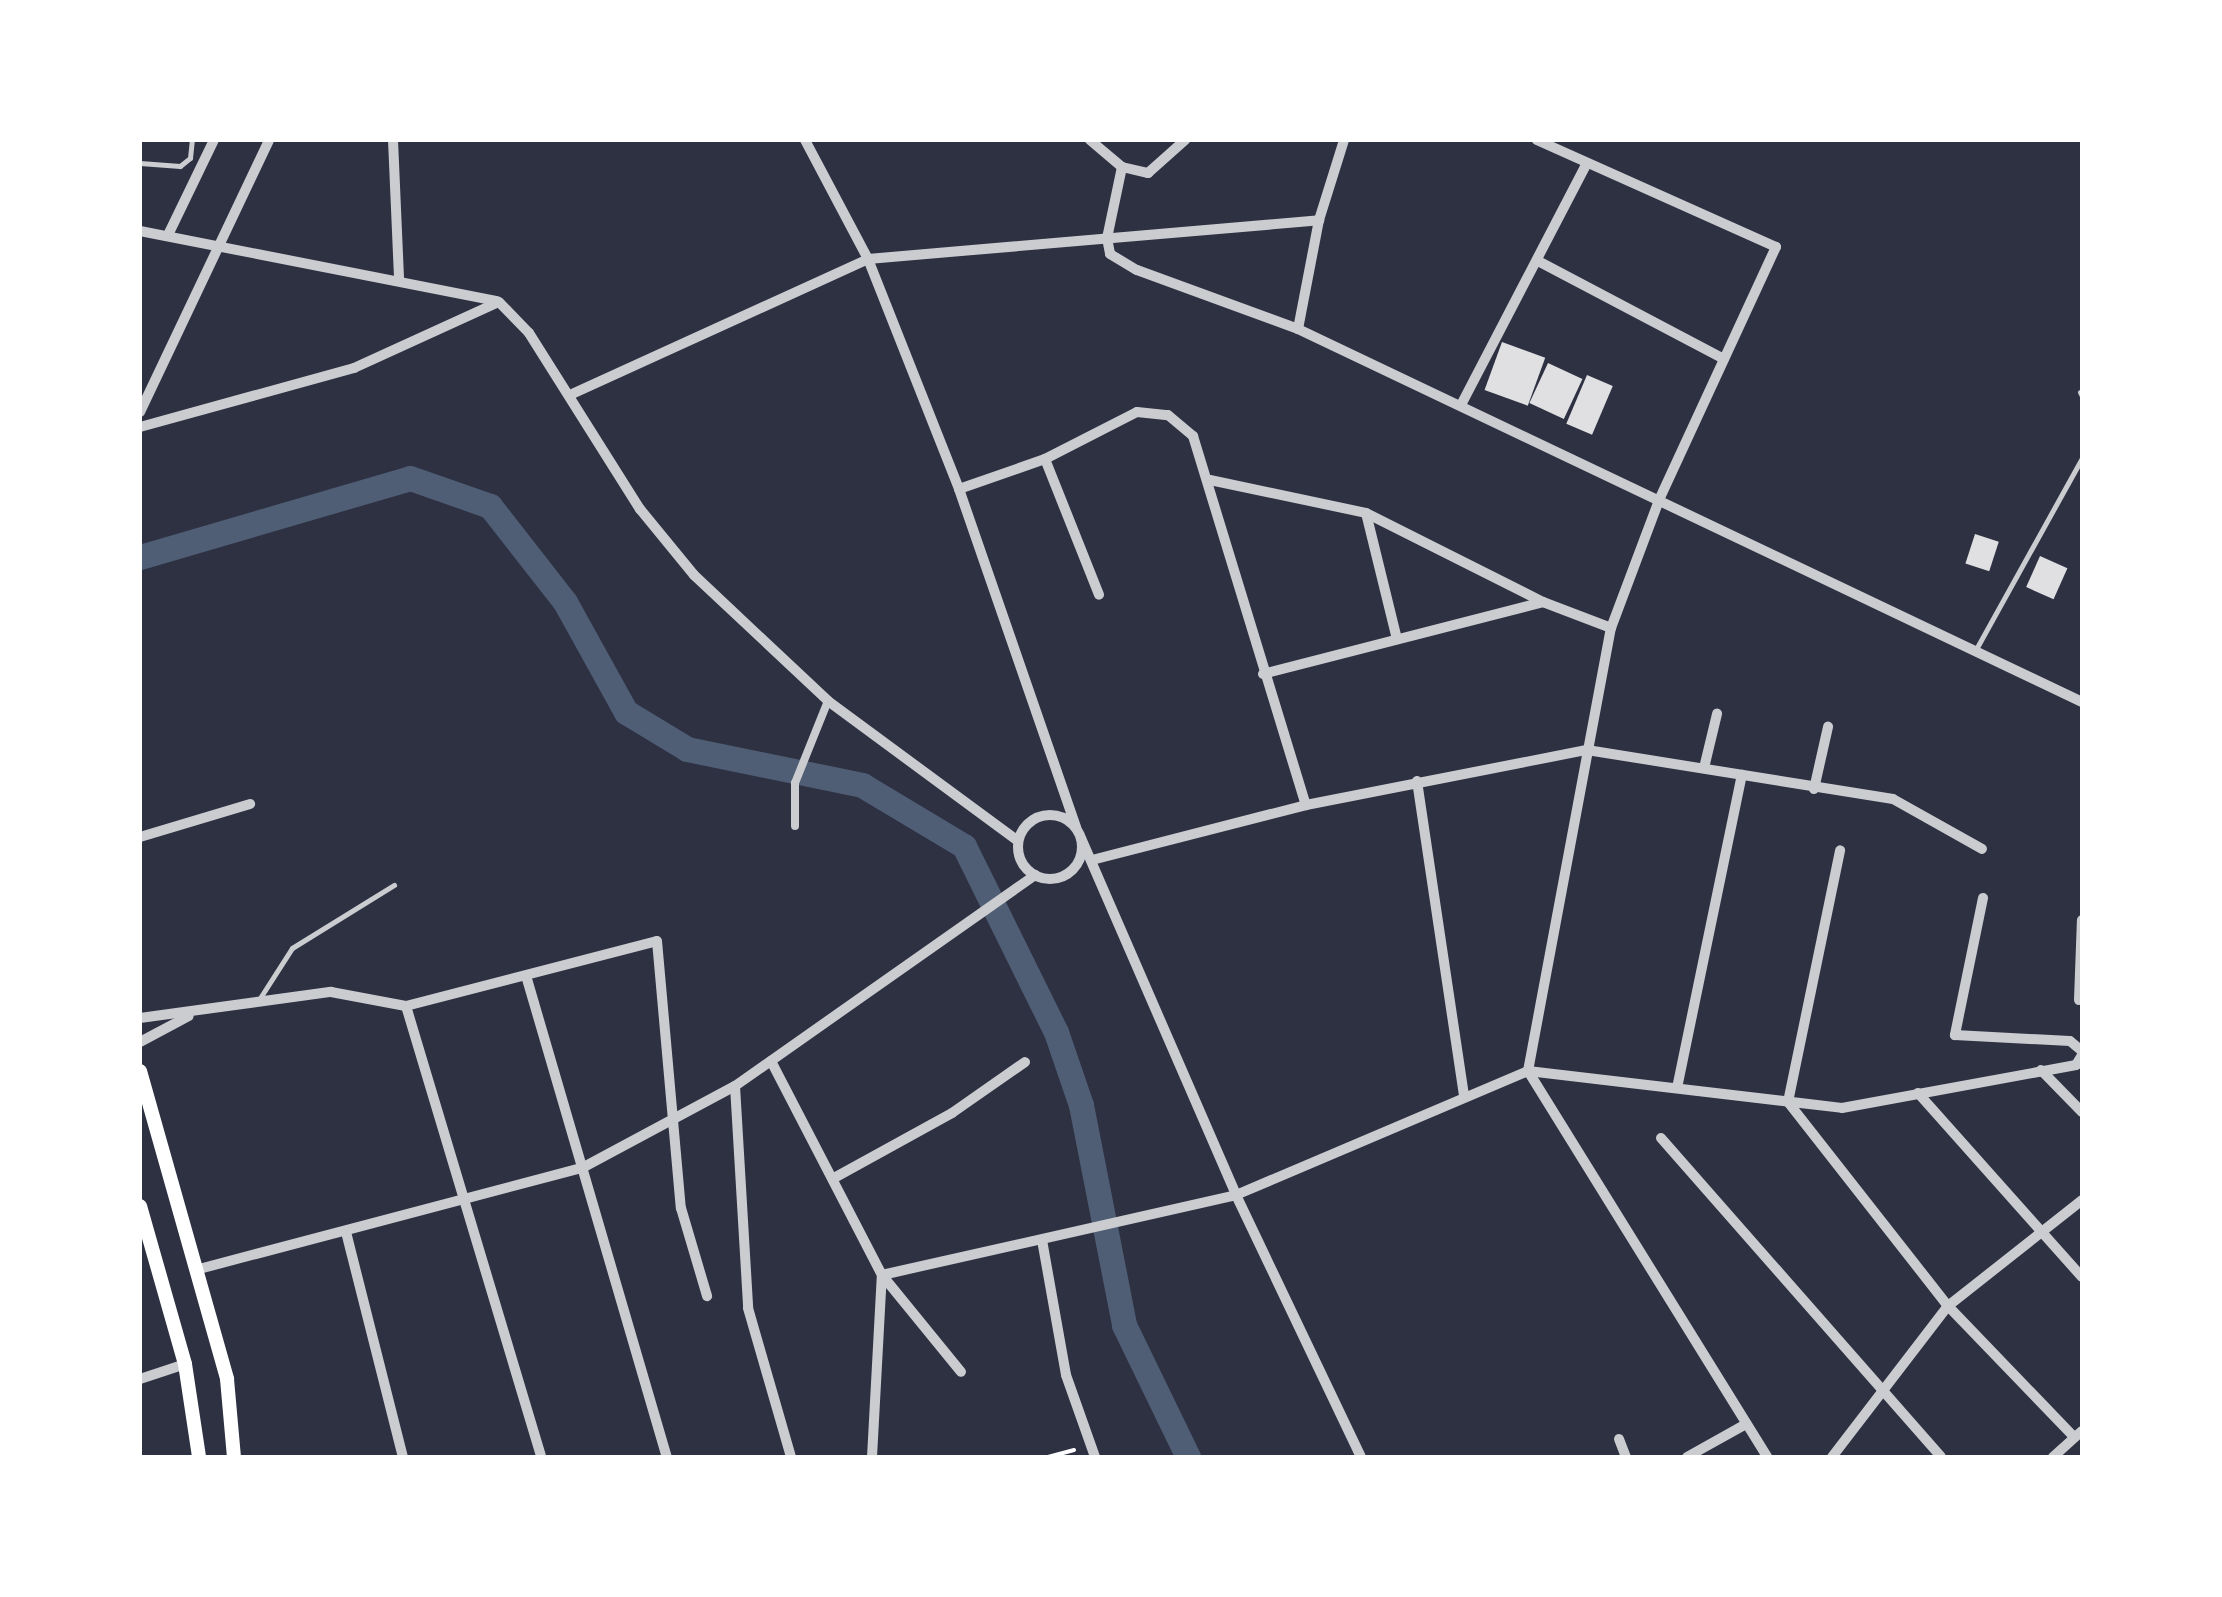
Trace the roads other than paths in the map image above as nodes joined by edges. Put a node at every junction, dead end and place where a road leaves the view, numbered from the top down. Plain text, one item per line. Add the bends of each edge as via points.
1 (192, 140) edge
2 (214, 140) edge
3 (269, 140) edge
4 (392, 140) edge
5 (805, 140) edge
6 (1090, 140) edge
7 (1185, 140) edge
8 (1344, 140) edge
9 (1537, 140) edge
10 (140, 163) edge
11 (1586, 165) junction
12 (1122, 167) junction
13 (1319, 220) junction
14 (140, 231) edge
15 (168, 235) junction
16 (1107, 238) junction
17 (218, 243) junction
18 (868, 259) junction
19 (1538, 260) junction
20 (399, 280) junction
21 (499, 302) junction
22 (1298, 329) junction
23 (1724, 359) junction
24 (572, 394) junction
25 (1462, 405) junction
26 (140, 412) edge
27 (140, 427) edge
28 (2082, 458) edge
29 (1045, 459) junction
30 (1210, 480) junction
31 (959, 489) junction
32 (1658, 500) junction
33 (1366, 512) junction
34 (1099, 595) dead end
35 (1544, 602) junction
36 (1610, 628) junction
37 (1396, 639) junction
38 (1974, 650) junction
39 (1263, 674) junction
40 (828, 701) junction
41 (2082, 702) edge
42 (1717, 714) dead end
43 (1828, 726) dead end
44 (1587, 750) junction
45 (1704, 768) junction
46 (1742, 775) junction
47 (1416, 781) junction
48 (1814, 789) junction
49 (250, 804) dead end
50 (1306, 805) junction
51 (795, 826) dead end
52 (1079, 833) junction
53 (140, 837) edge
54 (1018, 841) junction
55 (1982, 848) dead end
56 (1840, 850) dead end
57 (1092, 860) junction
58 (1035, 875) junction
59 (394, 884) dead end
60 (1983, 898) dead end
61 (2082, 920) edge
62 (527, 979) junction
63 (260, 998) junction
64 (2079, 1000) dead end
65 (406, 1006) junction
66 (194, 1014) junction
67 (140, 1018) edge
68 (140, 1042) edge
69 (2082, 1053) edge
70 (771, 1061) junction
71 (1025, 1062) dead end
72 (2041, 1070) junction
73 (140, 1071) edge
74 (1528, 1071) junction
75 (735, 1086) junction
76 (1677, 1088) junction
77 (1918, 1093) junction
78 (1464, 1096) junction
79 (1788, 1102) junction
80 (2082, 1112) edge
81 (674, 1124) junction
82 (1661, 1138) dead end
83 (582, 1168) junction
84 (834, 1178) junction
85 (1236, 1195) junction
86 (2082, 1200) edge
87 (465, 1202) junction
88 (140, 1206) edge
89 (2043, 1228) junction
90 (346, 1232) junction
91 (145, 1240) edge
92 (1042, 1240) junction
93 (200, 1269) junction
94 (882, 1275) junction
95 (2082, 1277) edge
96 (707, 1296) dead end
97 (1948, 1306) junction
98 (185, 1364) junction
99 (961, 1372) dead end
100 (140, 1379) edge
101 (1882, 1388) junction
102 (1746, 1424) junction
103 (2078, 1434) edge
104 (1620, 1439) dead end
105 (1092, 1452) edge
106 (199, 1457) edge
107 (234, 1457) edge
108 (403, 1457) edge
109 (541, 1457) edge
110 (667, 1457) edge
111 (790, 1457) edge
112 (872, 1457) edge
113 (1360, 1457) edge
114 (1626, 1457) edge
115 (1688, 1457) edge
116 (1767, 1457) edge
117 (1832, 1457) edge
118 (1940, 1457) edge
119 (2053, 1457) edge

1 - 10 lane via 190,158 180,166
2 - 15 street
3 - 17 street
4 - 20 street
5 - 18 street
6 - 12 street
7 - 12 street via 1148,173
8 - 13 street
9 - 11 street
11 - 19 street
11 - 23 street via 1776,247
12 - 16 street
13 - 16 street
13 - 22 street
14 - 15 street
15 - 17 street
16 - 18 street
16 - 22 street via 1110,254 1137,270
17 - 20 street
17 - 26 street
18 - 24 street
18 - 31 street
19 - 23 street
19 - 25 street
20 - 21 street
21 - 24 street
21 - 27 street via 354,368
22 - 25 street
23 - 32 street
24 - 40 street via 640,510 694,575
25 - 32 street
28 - 38 lane
29 - 30 street via 1136,412 1168,415 1193,436
29 - 31 street
29 - 34 street
30 - 33 street
30 - 39 street
31 - 52 street
32 - 36 street
32 - 38 street
33 - 35 street
33 - 37 street
35 - 36 street
35 - 37 street
36 - 44 street
37 - 39 street
38 - 41 street
39 - 50 street
40 - 51 street via 795,783
40 - 54 street
42 - 45 street
43 - 48 street
44 - 45 street
44 - 47 street
44 - 74 street
45 - 46 street
46 - 48 street
46 - 76 street
47 - 50 street
47 - 78 street
48 - 55 street via 1893,799
49 - 53 street
50 - 57 street
52 - 54 street via 1042,815
52 - 57 street
52 - 58 street via 1072,870 1054,879
54 - 58 street via 1021,861
56 - 79 street
57 - 85 street
58 - 70 street
59 - 63 lane via 292,948
60 - 69 street via 1955,1035 2070,1041
61 - 64 street
62 - 65 street
62 - 81 street via 658,942
62 - 83 street
63 - 65 street via 331,992
63 - 66 street
65 - 87 street
66 - 67 street
66 - 68 street
69 - 72 street via 2076,1065
70 - 75 street
70 - 84 street
71 - 84 street via 952,1113
72 - 77 street
72 - 80 street
73 - 93 main road
74 - 76 street
74 - 78 street
74 - 102 street
75 - 81 street
75 - 111 street via 748,1308
76 - 79 street
77 - 79 street via 1842,1108
77 - 89 street
78 - 85 street
79 - 97 street
81 - 83 street
81 - 96 street via 681,1208
82 - 101 street
83 - 87 street
83 - 110 street
84 - 94 street
85 - 92 street
85 - 113 street
86 - 89 street
87 - 90 street
87 - 109 street
88 - 91 main road
89 - 95 street
89 - 97 street
90 - 93 street
90 - 108 street
91 - 98 main road
92 - 94 street
92 - 105 street via 1066,1375
93 - 107 main road via 227,1379
94 - 99 street
94 - 112 street
97 - 101 street
97 - 103 street
98 - 100 street
98 - 106 main road
101 - 117 street
101 - 118 street
102 - 115 street
102 - 116 street
103 - 119 street
104 - 114 street

